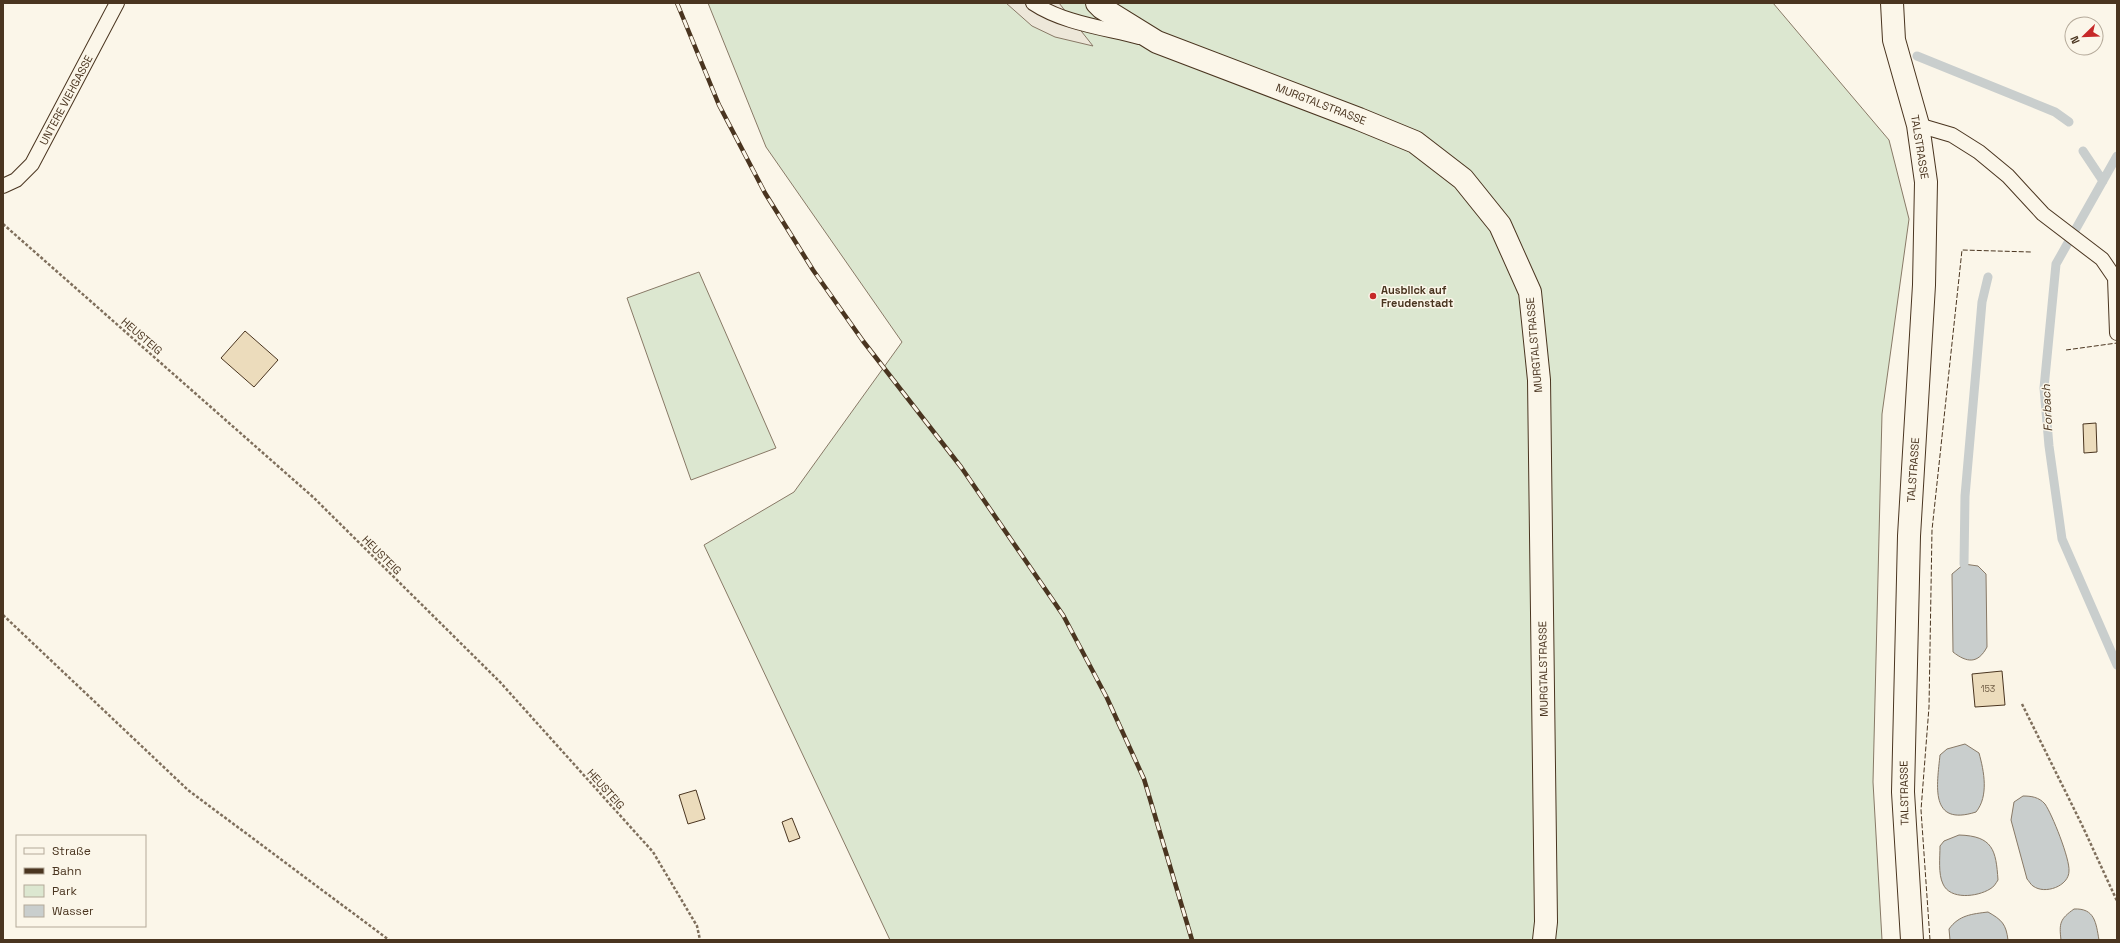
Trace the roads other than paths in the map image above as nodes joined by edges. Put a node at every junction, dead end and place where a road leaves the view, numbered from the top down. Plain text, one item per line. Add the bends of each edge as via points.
1 (117, 3) edge
2 (1033, 3) edge
3 (1097, 3) edge
4 (1892, 3) edge
5 (1157, 42) junction
6 (1918, 125) junction
7 (3, 186) edge
8 (2117, 333) edge
9 (1544, 940) edge
10 (1912, 940) edge

1 - 7 lane, UNTERE VIEHGASSE via 32,164 16,180
2 - 5 lane via 1071,19
3 - 5 main road, MURGTALSTRASSE
4 - 6 main road, TALSTRASSE via 1894,40
5 - 9 main road, MURGTALSTRASSE via 1359,118 1415,142 1463,179 1500,225 1530,292 1539,380
6 - 8 lane via 1952,135 1979,152 2008,176 2043,214 2102,259 2115,278
6 - 10 main road, TALSTRASSE via 1926,182 1924,285 1909,536 1903,792

